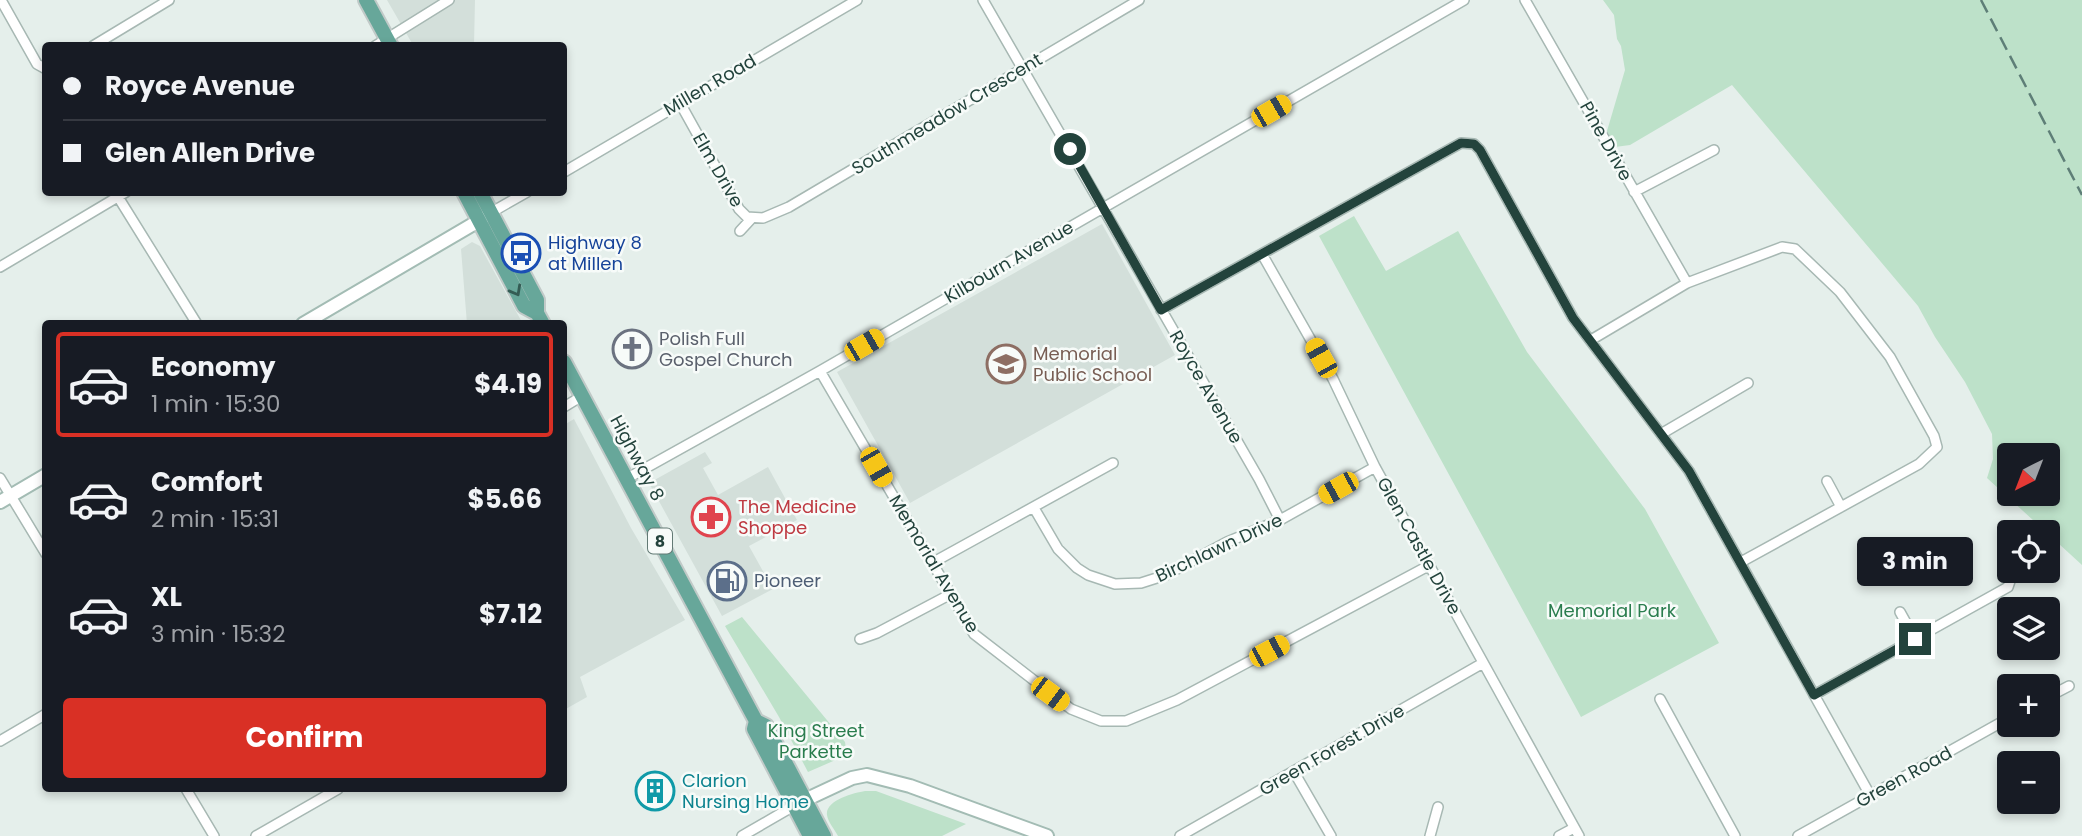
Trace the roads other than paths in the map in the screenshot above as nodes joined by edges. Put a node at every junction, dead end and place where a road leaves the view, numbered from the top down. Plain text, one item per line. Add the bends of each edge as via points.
1 (1, 0) edge
2 (169, 0) edge
3 (366, 0) edge
4 (449, 0) edge
5 (858, 0) edge
6 (983, 0) edge
7 (1139, 0) edge
8 (1464, 0) edge
9 (1525, 0) edge
10 (100, 42) edge
11 (384, 42) edge
12 (386, 42) edge
13 (42, 67) edge
14 (1023, 68) junction
15 (680, 103) junction
16 (1714, 150) dead end
17 (567, 170) edge
18 (1634, 192) junction
19 (117, 196) edge
20 (121, 196) edge
21 (466, 196) edge
22 (482, 196) edge
23 (520, 196) edge
24 (1103, 208) junction
25 (492, 212) junction
26 (752, 218) junction
27 (478, 221) junction
28 (740, 231) dead end
29 (1262, 254) junction
30 (0, 267) edge
31 (1687, 283) junction
32 (1161, 310) junction
33 (540, 318) edge
34 (195, 320) edge
35 (310, 320) edge
36 (1591, 340) junction
37 (567, 368) edge
38 (820, 371) junction
39 (1748, 383) dead end
40 (582, 396) junction
41 (567, 405) edge
42 (1661, 434) junction
43 (1113, 463) dead end
44 (1375, 467) junction
45 (42, 477) edge
46 (0, 478) edge
47 (626, 479) junction
48 (1827, 481) dead end
49 (5, 499) edge
50 (1841, 507) junction
51 (1034, 508) junction
52 (1280, 520) junction
53 (42, 549) edge
54 (1741, 562) junction
55 (932, 563) junction
56 (1430, 565) junction
57 (2009, 583) edge
58 (949, 595) junction
59 (1900, 612) dead end
60 (860, 639) dead end
61 (1915, 639) junction
62 (1483, 663) junction
63 (2069, 686) dead end
64 (2060, 691) edge
65 (1814, 695) junction
66 (1660, 699) dead end
67 (42, 717) edge
68 (1997, 725) edge
69 (0, 741) edge
70 (1294, 772) junction
71 (188, 792) edge
72 (333, 792) edge
73 (1870, 796) junction
74 (799, 803) junction
75 (1438, 807) dead end
76 (1577, 832) edge
77 (214, 836) edge
78 (257, 836) edge
79 (742, 836) edge
80 (810, 836) edge
81 (824, 836) edge
82 (1048, 836) edge
83 (1180, 836) edge
84 (1331, 836) edge
85 (1430, 836) edge
86 (1559, 836) edge
87 (1735, 836) edge
88 (1798, 836) edge

1 - 13 street
2 - 10 street
3 - 11 main road
4 - 12 street
5 - 15 street, Millen Road
6 - 14 street, Royce Avenue
7 - 14 street, Southmeadow Crescent
8 - 24 street, Kilbourn Avenue
9 - 18 street, Pine Drive
14 - 24 street, Royce Avenue
14 - 26 street, Southmeadow Crescent via 786,209
15 - 17 street, Millen Road
15 - 26 street, Elm Drive via 739,209
16 - 18 street
18 - 31 street, Pine Drive
19 - 30 street
20 - 34 street
21 - 27 main road
22 - 25 main road
23 - 25 street
24 - 32 street, Royce Avenue
24 - 38 street, Kilbourn Avenue
25 - 27 street
25 - 33 main road via 537,300
26 - 28 street, Elm Drive
27 -> 33 main road via 524,306
27 - 35 street
29 - 32 street
29 - 36 street via 1465,142 1474,144 1573,318
29 - 44 street, Glen Castle Drive
31 - 36 street
31 - 50 street via 1782,247 1795,249 1840,292 1890,357 1937,447 1919,464
32 - 52 street, Royce Avenue
36 - 42 street
37 - 40 main road, Highway 8 / 8
38 - 47 street, Kilbourn Avenue
38 - 55 street, Memorial Avenue
39 - 42 street
40 - 41 street
40 - 47 main road, Highway 8 / 8
42 - 54 street via 1689,471
43 - 51 street
44 - 52 street, Birchlawn Drive
44 - 56 street, Glen Castle Drive
45 - 49 street
46 - 49 street
47 - 74 main road, Highway 8 / 8 via 756,721 766,726
48 - 50 street
49 - 53 street
50 - 54 street
51 - 52 street, Birchlawn Drive via 1067,559 1088,576 1115,584 1154,580
51 - 55 street
54 - 65 street
55 - 58 street, Memorial Avenue
56 - 58 street, Memorial Avenue via 1177,700 1126,720 1101,721 1071,709 974,634
56 - 62 street, Glen Castle Drive
57 - 61 street
58 - 60 street
59 - 61 street
61 - 65 street
62 - 70 street, Green Forest Drive
62 - 76 street, Glen Castle Drive
63 - 64 street
65 - 73 street
66 - 87 street
67 - 69 street
68 - 73 street, Green Road
70 - 83 street, Green Forest Drive
70 - 84 street
71 - 77 street
72 - 78 street
73 - 88 street, Green Road
74 - 79 street
74 - 80 main road, Highway 8 / 8
74 - 81 main road, Highway 8 / 8
74 - 82 street via 867,775
75 - 85 street
76 - 86 street

